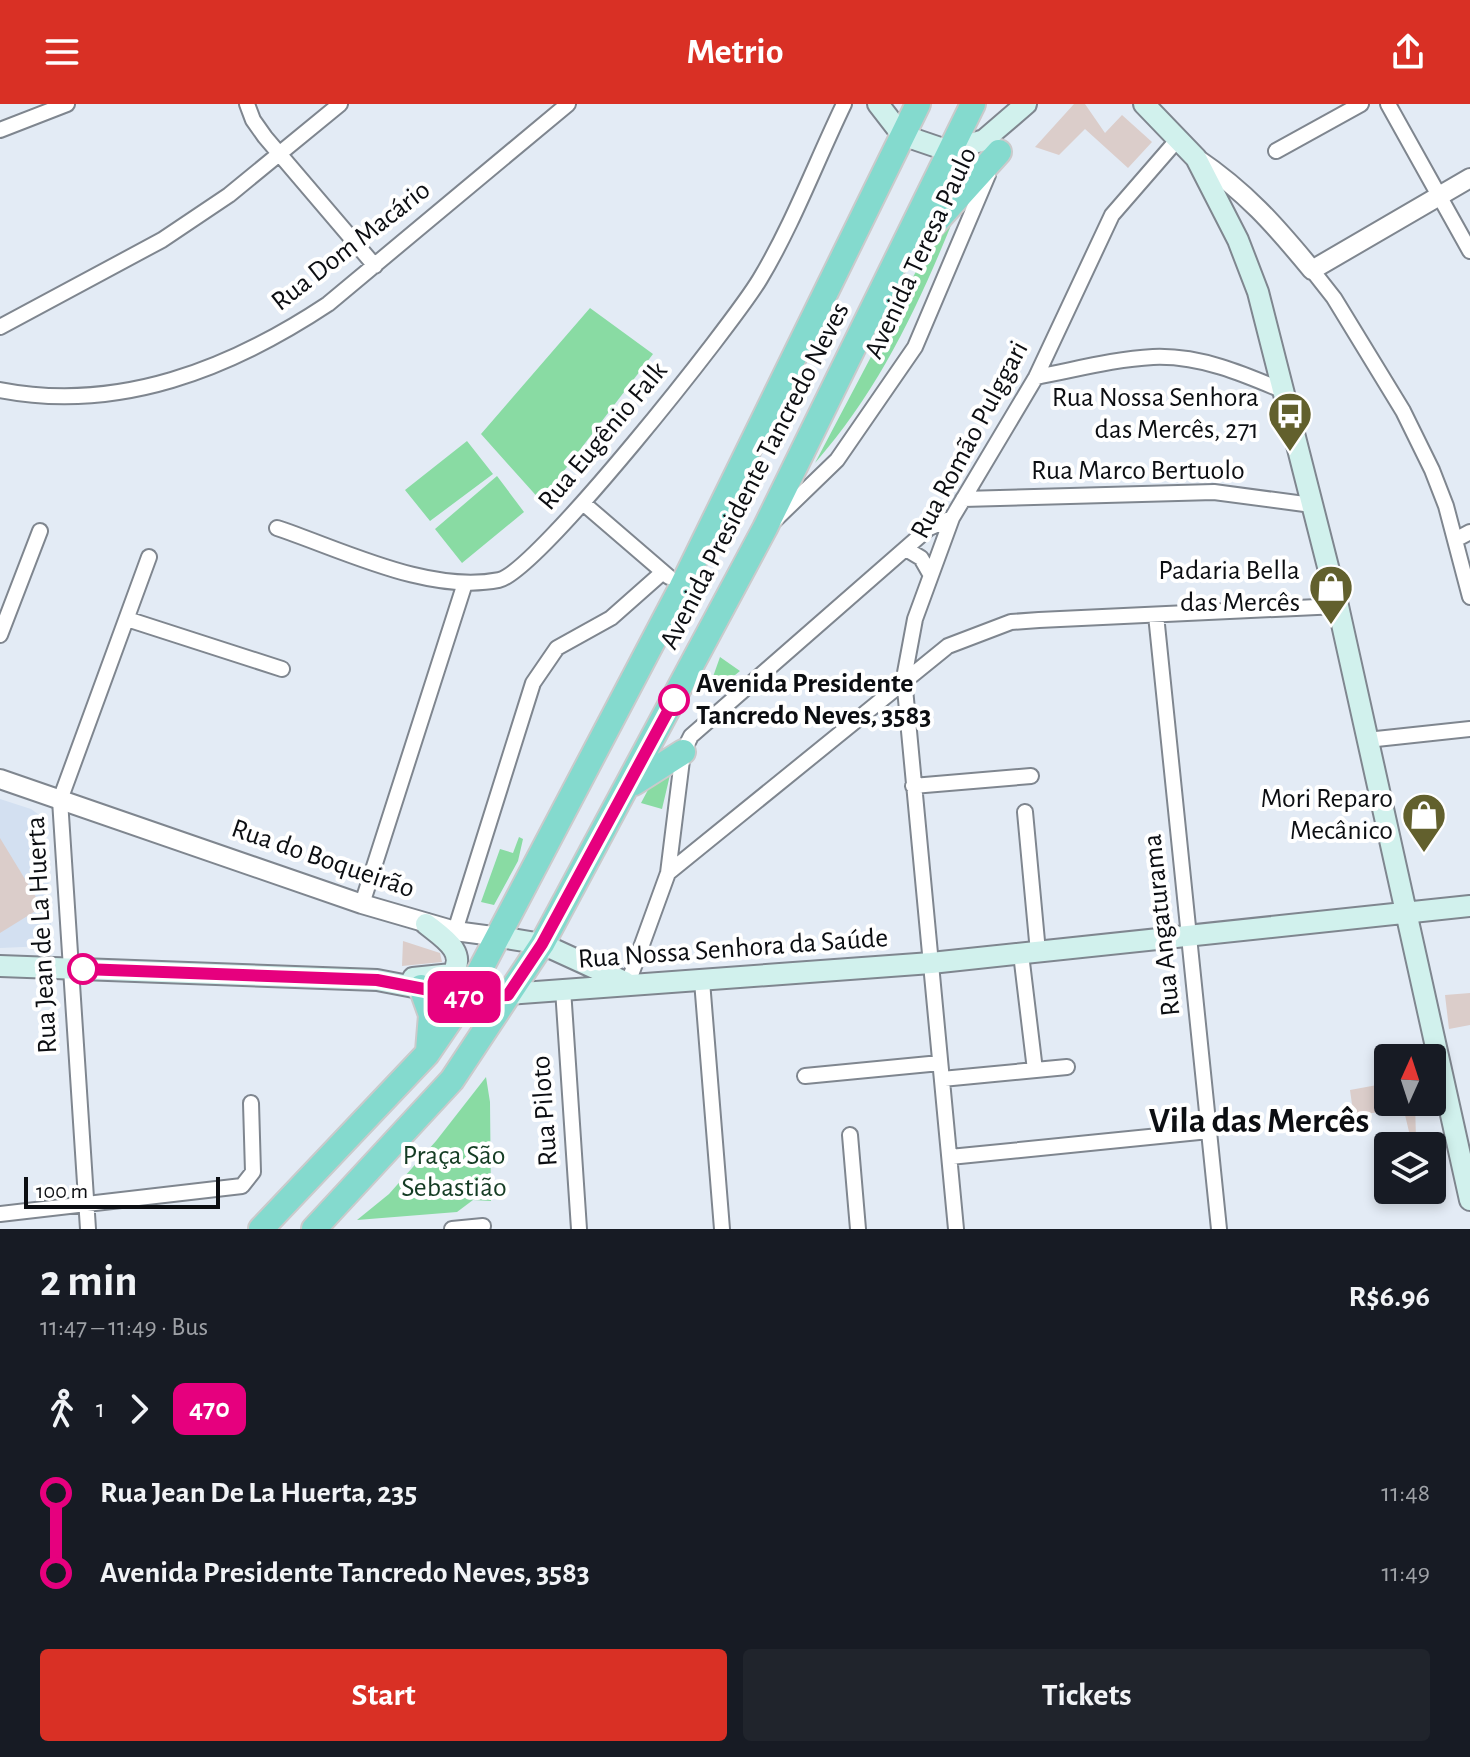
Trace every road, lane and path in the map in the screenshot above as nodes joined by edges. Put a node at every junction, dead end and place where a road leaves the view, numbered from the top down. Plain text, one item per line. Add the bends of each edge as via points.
1 (67, 104) edge
2 (247, 104) edge
3 (340, 104) edge
4 (568, 104) edge
5 (918, 104) edge
6 (973, 104) edge
7 (1144, 104) edge
8 (1361, 104) edge
9 (1388, 104) edge
10 (844, 106) edge
11 (877, 106) edge
12 (1024, 106) edge
13 (0, 130) edge
14 (902, 135) junction
15 (1178, 139) junction
16 (949, 151) junction
17 (1276, 151) dead end
18 (999, 152) junction
19 (280, 153) junction
20 (1196, 158) junction
21 (1470, 178) edge
22 (1439, 195) junction
23 (1470, 251) edge
24 (375, 266) junction
25 (894, 269) junction
26 (1312, 270) junction
27 (0, 327) edge
28 (1036, 377) junction
29 (0, 390) edge
30 (1286, 392) junction
31 (963, 499) junction
32 (583, 503) junction
33 (1312, 505) junction
34 (952, 518) junction
35 (277, 528) dead end
36 (765, 528) junction
37 (40, 531) dead end
38 (1470, 532) edge
39 (1455, 540) junction
40 (906, 549) junction
41 (149, 557) dead end
42 (929, 572) junction
43 (672, 580) junction
44 (465, 583) junction
45 (1470, 597) edge
46 (1338, 606) junction
47 (1156, 615) junction
48 (127, 619) junction
49 (0, 635) edge
50 (282, 669) dead end
51 (904, 678) junction
52 (1470, 729) edge
53 (1367, 740) junction
54 (687, 744) junction
55 (1031, 776) dead end
56 (0, 779) edge
57 (913, 786) junction
58 (629, 787) junction
59 (60, 800) junction
60 (1025, 812) dead end
61 (668, 873) junction
62 (362, 904) junction
63 (1470, 906) edge
64 (1404, 913) junction
65 (426, 924) junction
66 (455, 931) junction
67 (500, 937) junction
68 (1189, 937) junction
69 (542, 944) junction
70 (1030, 953) junction
71 (931, 963) junction
72 (0, 966) edge
73 (69, 968) junction
74 (377, 980) junction
75 (702, 981) junction
76 (628, 983) junction
77 (421, 987) junction
78 (563, 989) junction
79 (508, 995) junction
80 (466, 997) junction
81 (427, 1054) junction
82 (940, 1063) junction
83 (1067, 1067) dead end
84 (1035, 1070) junction
85 (805, 1076) dead end
86 (942, 1079) junction
87 (251, 1103) dead end
88 (1209, 1131) junction
89 (850, 1135) dead end
90 (1465, 1151) edge
91 (950, 1157) junction
92 (1470, 1200) edge
93 (86, 1205) junction
94 (0, 1214) edge
95 (483, 1226) dead end
96 (88, 1229) edge
97 (261, 1229) edge
98 (314, 1229) edge
99 (452, 1229) edge
100 (579, 1229) edge
101 (722, 1229) edge
102 (858, 1229) edge
103 (956, 1229) edge
104 (1219, 1229) edge

1 - 13 street
2 - 19 street
3 - 19 street
4 - 24 street, Rua Dom Macário
5 - 14 highway, Avenida Presidente Tancredo Neves
6 - 16 highway, Avenida Presidente Tancredo Neves
7 - 15 main road
8 - 17 street
9 - 22 street
10 - 32 street, Rua Eugênio Falk via 746,301
11 - 14 main road
12 - 16 main road via 984,140
12 - 18 street, Avenida Teresa Paulo
14 - 16 main road
14 - 43 highway, Avenida Presidente Tancredo Neves
15 - 20 main road
15 - 28 street, Rua Romão Pulggari via 1102,232
16 - 25 highway, Avenida Presidente Tancredo Neves
18 - 25 highway
18 - 36 street, Avenida Teresa Paulo via 915,347 837,460
19 - 24 street
19 - 27 street via 162,240
20 - 26 street via 1247,194
20 - 30 main road via 1250,267
21 - 22 street
22 - 23 street
22 - 26 street
24 - 29 street, Rua Dom Macário via 288,331 218,367 94,395 54,397
25 - 36 highway, Avenida Presidente Tancredo Neves
26 - 39 street via 1403,411 1442,494
28 - 30 street via 1128,359 1175,358 1213,364
28 - 31 street, Rua Romão Pulggari
30 - 33 main road
31 - 33 street, Rua Marco Bertuolo via 1214,492
31 - 34 street, Rua Romão Pulggari
32 - 43 street
32 - 44 street, Rua Eugênio Falk via 518,571 497,581
33 - 46 main road
34 - 40 street via 929,528
34 - 42 street, Rua Romão Pulggari
35 - 44 street, Rua Eugênio Falk via 418,576
36 - 58 highway, Avenida Presidente Tancredo Neves
37 - 49 street
38 - 39 street
39 - 45 street
40 - 42 street via 921,558
40 - 54 street
41 - 48 street, Rua Jean de La Huerta
42 - 51 street, Rua Romão Pulggari
43 - 66 street via 557,648 533,683
43 - 67 highway, Avenida Presidente Tancredo Neves
44 - 62 street
46 - 47 street
46 - 53 main road
47 - 51 street via 1011,622 948,646
47 - 68 street, Rua Angaturama
48 - 50 street
48 - 59 street, Rua Jean de La Huerta
51 - 57 street, Rua Romão Pulggari
51 - 61 street
52 - 53 street
53 - 64 main road
54 - 58 highway
54 - 61 street
55 - 57 street
56 - 59 street, Rua do Boqueirão
57 - 71 street, Rua Romão Pulggari
58 - 69 highway, Avenida Presidente Tancredo Neves
59 - 62 street, Rua do Boqueirão
59 - 73 street, Rua Jean de La Huerta
60 - 70 street
61 - 76 street
62 - 65 street, Rua do Boqueirão
63 - 64 main road, Rua Nossa Senhora da Saúde
64 - 68 main road, Rua Nossa Senhora da Saúde
64 - 90 main road
65 - 66 street, Rua do Boqueirão
65 - 74 main road via 456,951 452,974
66 - 67 street, Rua do Boqueirão
67 - 69 main road, Rua do Boqueirão
67 - 80 highway, Avenida Presidente Tancredo Neves
68 - 70 main road, Rua Nossa Senhora da Saúde
68 - 88 street, Rua Angaturama
69 - 76 main road, Rua do Boqueirão
69 - 79 highway, Avenida Presidente Tancredo Neves
70 - 71 main road, Rua Nossa Senhora da Saúde
70 - 84 street
71 - 75 main road, Rua Nossa Senhora da Saúde
71 - 82 street, Rua Romão Pulggari
72 - 73 main road, Rua Nossa Senhora da Saúde
73 - 74 main road, Rua Nossa Senhora da Saúde
73 - 93 street, Rua Jean de La Huerta
74 - 77 main road, Rua Nossa Senhora da Saúde
75 - 76 main road, Rua Nossa Senhora da Saúde
75 - 101 street
76 - 78 main road, Rua Nossa Senhora da Saúde
77 - 80 main road, Rua Nossa Senhora da Saúde
77 - 81 highway via 431,1015
78 - 79 main road, Rua Nossa Senhora da Saúde
78 - 100 street, Rua Piloto
79 - 80 main road, Rua Nossa Senhora da Saúde
79 - 98 highway, Avenida Presidente Tancredo Neves via 435,1101
80 - 81 highway, Avenida Presidente Tancredo Neves
81 - 97 highway, Avenida Presidente Tancredo Neves
82 - 85 street
82 - 86 street, Rua Romão Pulggari
83 - 84 street
84 - 86 street
86 - 91 street, Rua Romão Pulggari
87 - 93 street via 253,1172 242,1186
88 - 91 street
88 - 104 street, Rua Angaturama
89 - 102 street
90 - 92 main road
91 - 103 street, Rua Romão Pulggari
93 - 94 street
93 - 96 street, Rua Jean de La Huerta
95 - 99 street

